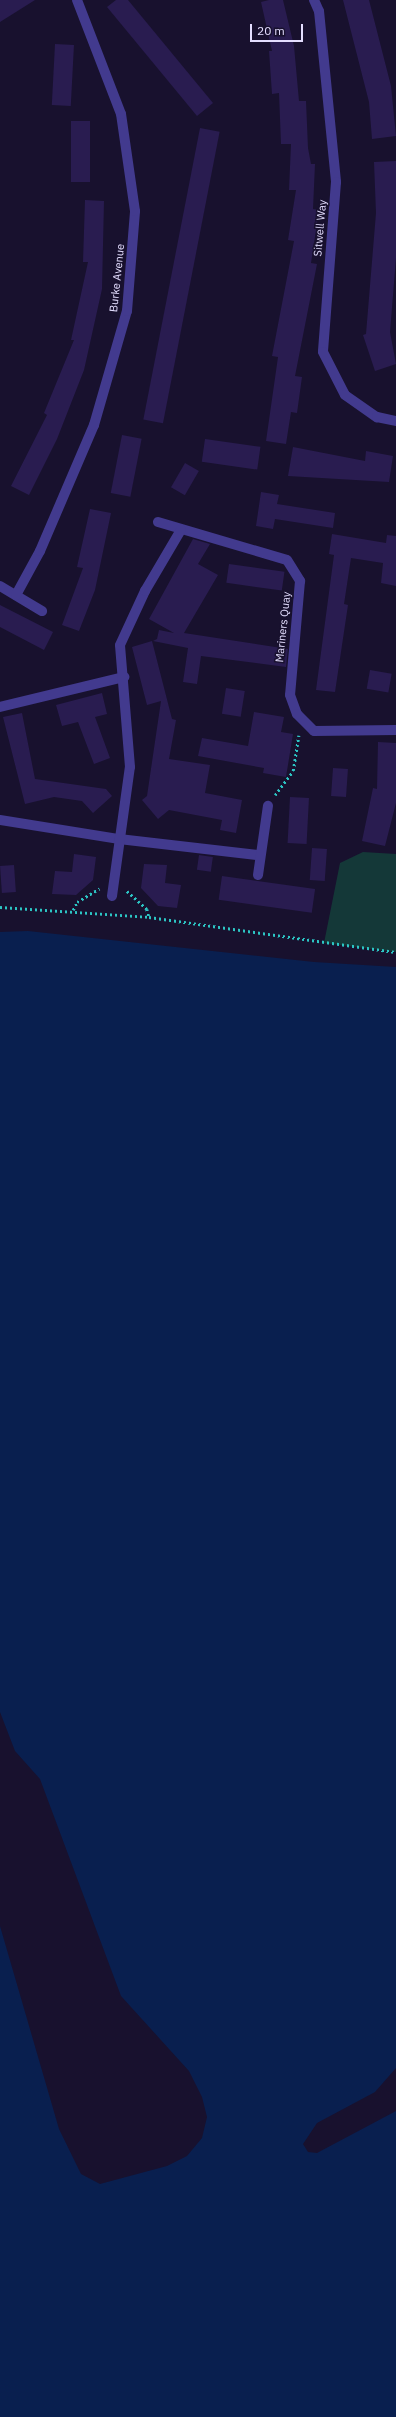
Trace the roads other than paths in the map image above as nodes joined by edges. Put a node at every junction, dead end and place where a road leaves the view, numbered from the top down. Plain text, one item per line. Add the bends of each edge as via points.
1 (77, 0) edge
2 (314, 0) edge
3 (396, 421) edge
4 (158, 522) dead end
5 (181, 530) junction
6 (0, 586) edge
7 (16, 595) junction
8 (42, 610) dead end
9 (124, 677) junction
10 (0, 707) edge
11 (396, 730) edge
12 (268, 806) road end
13 (0, 820) edge
14 (119, 839) junction
15 (258, 855) junction
16 (258, 875) dead end
17 (112, 896) dead end

1 - 7 street, Burke Avenue via 121,114 135,210 127,311 94,425 40,551
2 - 3 street, Sitwell Way via 319,11 336,182 323,352 345,395 377,417
4 - 5 street, Mariners Quay
5 - 9 street via 145,591 120,645
5 - 11 street, Mariners Quay via 287,560 300,581 290,695 297,714 314,731
6 - 7 street
7 - 8 street
9 - 10 street
9 - 14 street via 130,767
12 - 15 street
13 - 14 street
14 - 15 street
14 - 17 street
15 - 16 street

